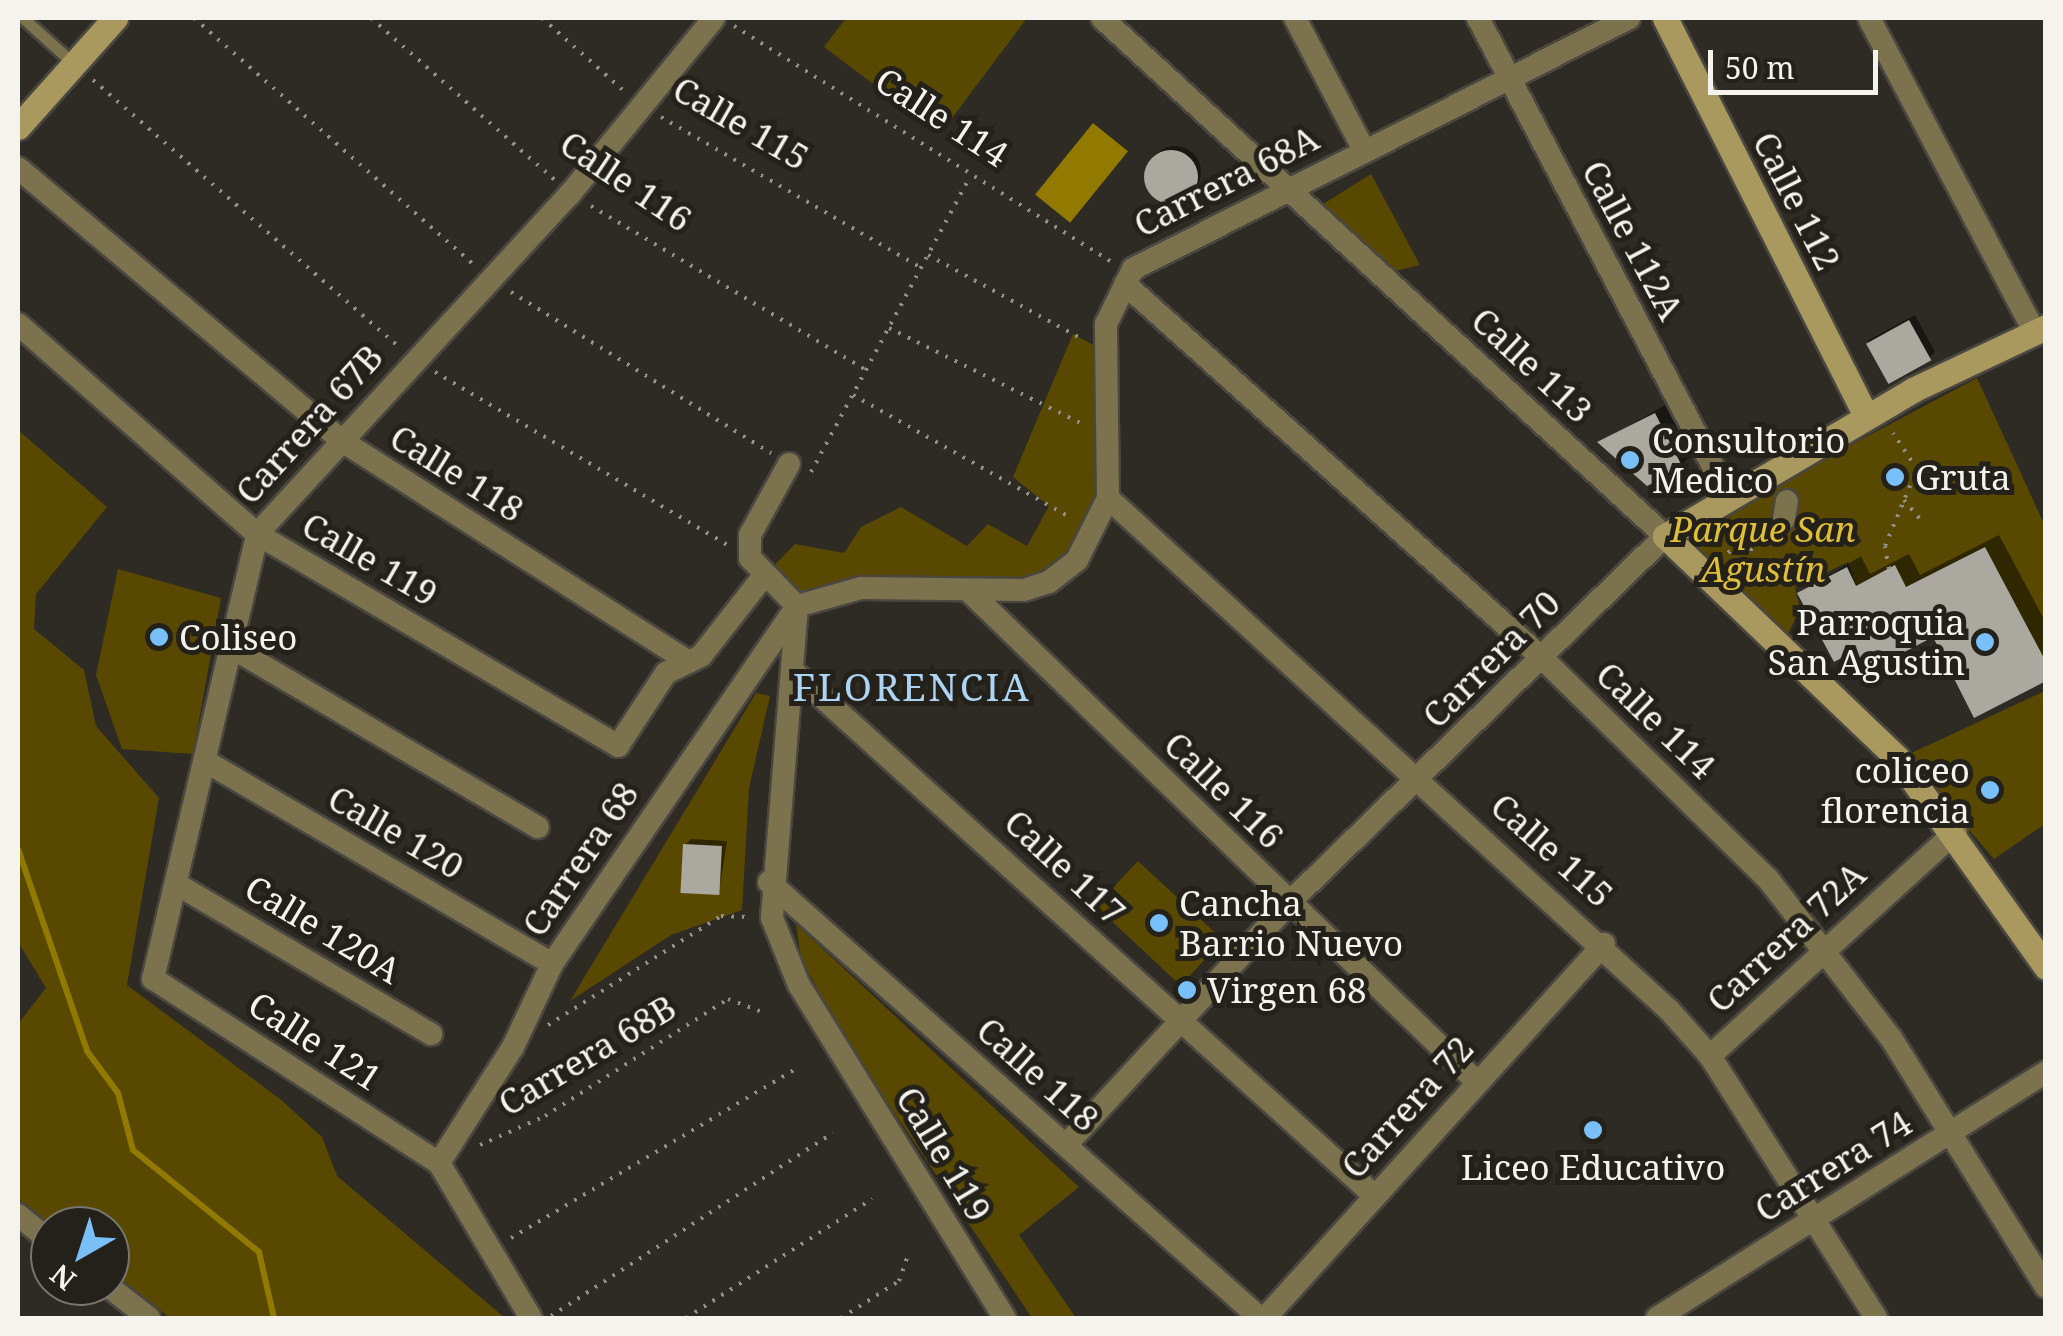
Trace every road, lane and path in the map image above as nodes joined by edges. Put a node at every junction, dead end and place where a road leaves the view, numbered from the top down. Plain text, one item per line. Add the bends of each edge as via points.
1 (23, 18) edge
2 (115, 18) edge
3 (370, 18) edge
4 (542, 18) edge
5 (715, 18) edge
6 (1102, 18) edge
7 (1295, 18) edge
8 (1478, 18) edge
9 (1628, 18) edge
10 (1665, 18) edge
11 (1869, 18) edge
12 (74, 64) junction
13 (1511, 80) junction
14 (642, 106) junction
15 (18, 128) edge
16 (1364, 150) junction
17 (18, 168) edge
18 (970, 177) junction
19 (1288, 187) junction
20 (570, 194) junction
21 (928, 255) junction
22 (921, 268) junction
23 (1129, 276) junction
24 (18, 324) edge
25 (889, 328) junction
26 (2040, 330) edge
27 (1104, 351) junction
28 (866, 370) junction
29 (853, 395) junction
30 (1866, 416) junction
31 (1893, 433) dead end
32 (1110, 438) junction
33 (342, 441) junction
34 (799, 470) joint
35 (1728, 495) junction
36 (1108, 498) junction
37 (1904, 500) junction
38 (1786, 510) dead end
39 (1923, 522) dead end
40 (1095, 532) junction
41 (257, 534) junction
42 (1665, 536) junction
43 (1753, 537) junction
44 (1708, 565) dead end
45 (756, 567) junction
46 (1888, 569) dead end
47 (968, 590) junction
48 (1743, 599) dead end
49 (797, 606) junction
50 (229, 646) junction
51 (1540, 656) junction
52 (689, 662) junction
53 (794, 672) junction
54 (205, 761) junction
55 (1421, 778) junction
56 (538, 827) dead end
57 (1956, 831) junction
58 (769, 882) junction
59 (178, 885) junction
60 (1290, 902) junction
61 (772, 918) junction
62 (1604, 944) junction
63 (1827, 944) junction
64 (552, 964) junction
65 (2046, 967) edge
66 (154, 979) joint
67 (760, 1011) dead end
68 (1178, 1021) junction
69 (432, 1034) dead end
70 (513, 1047) junction
71 (1710, 1056) junction
72 (794, 1070) dead end
73 (2046, 1072) edge
74 (1476, 1081) junction
75 (833, 1133) dead end
76 (1945, 1136) junction
77 (1066, 1146) junction
78 (474, 1147) dead end
79 (439, 1163) junction
80 (1375, 1196) junction
81 (872, 1199) dead end
82 (1814, 1220) junction
83 (485, 1253) junction
84 (908, 1258) dead end
85 (2046, 1287) edge
86 (1665, 1316) edge
87 (531, 1318) edge
88 (547, 1318) edge
89 (686, 1318) edge
90 (841, 1318) edge
91 (1005, 1318) edge
92 (1263, 1318) edge
93 (1876, 1318) edge

1 - 12 lane
2 - 12 street
3 - 20 path, Calle 116
4 - 14 path, Calle 115
5 - 14 street, Carrera 67B
5 - 18 path, Calle 114
6 - 19 street, Calle 113 via 1138,59
7 - 16 street
8 - 13 street, Calle 112A
9 - 13 street, Carrera 68A
10 - 30 street, Calle 112
11 - 26 street
12 - 15 street
13 - 16 street, Carrera 68A
13 - 35 street, Calle 112A
14 - 20 street, Carrera 67B
14 - 22 path, Calle 115
16 - 19 street, Carrera 68A
17 - 33 street, Calle 118
18 - 21 path
18 - 23 path, Calle 114
19 - 23 street, Carrera 68A
19 - 42 street, Calle 113
20 - 28 path, Calle 116
20 - 33 street, Carrera 67B
21 - 22 path
21 - 27 path
22 - 25 path
23 - 27 street, Carrera 68A
23 - 51 street, Calle 114
24 - 41 street, Calle 119
25 - 28 path
25 - 32 path
26 - 30 street, Carrera 70
27 - 32 street, Carrera 68A
28 - 29 path
29 - 34 path
29 - 40 path
30 - 35 street, Carrera 70
31 - 37 path via 1917,469
32 - 36 street, Carrera 68A
33 - 41 street, Carrera 67B
33 - 52 street, Calle 118
34 - 45 street via 750,535
35 - 42 street, Carrera 70
36 - 40 street, Carrera 68A
36 - 55 street, Calle 115
37 - 39 path
37 - 46 path via 1884,546
38 - 43 path
40 - 47 street, Carrera 68A via 1049,582
41 - 50 street, Carrera 67B
41 - 52 street, Calle 119 via 618,746 666,673
42 - 51 street, Carrera 70
42 - 57 street, Calle 113 via 1897,758
43 - 44 path
43 - 48 path
45 - 49 street
45 - 52 street
47 - 49 street, Carrera 68A via 861,588
47 - 60 street, Calle 116
49 - 53 street
49 - 64 street, Carrera 68
50 - 54 street, Carrera 67B
50 - 56 street
51 - 55 street, Carrera 70
51 - 63 street, Calle 114
53 - 58 street
53 - 68 street, Calle 117
54 - 59 street, Carrera 67B
54 - 64 street, Calle 120
55 - 60 street, Carrera 70
55 - 62 street, Calle 115
57 - 63 street, Carrera 72A
57 - 65 street, Calle 113
58 - 61 street
58 - 77 street, Calle 118
59 - 66 street, Carrera 67B
59 - 69 street, Calle 120A
60 - 68 street, Carrera 70
60 - 74 street, Calle 116
61 - 70 path via 721,916
61 - 91 street, Calle 119 via 800,985
62 - 71 street, Calle 115
62 - 74 street, Carrera 72
63 - 71 street, Carrera 72A
63 - 76 street, Calle 114
64 - 70 street, Carrera 68
66 - 79 street, Calle 121
67 - 78 path, Carrera 68B via 728,999 545,1116
68 - 77 street, Carrera 70
68 - 80 street, Calle 117
70 - 79 street, Carrera 68
71 - 82 street, Calle 115
72 - 83 path
73 - 76 street, Carrera 74
74 - 80 street, Carrera 72
75 - 88 path
76 - 82 street, Carrera 74
76 - 85 street, Calle 114
77 - 92 street, Calle 118
79 - 83 street
80 - 92 street, Carrera 72
81 - 89 path
82 - 86 street, Carrera 74
82 - 93 street, Calle 115
83 - 87 street
84 - 90 path via 899,1281

